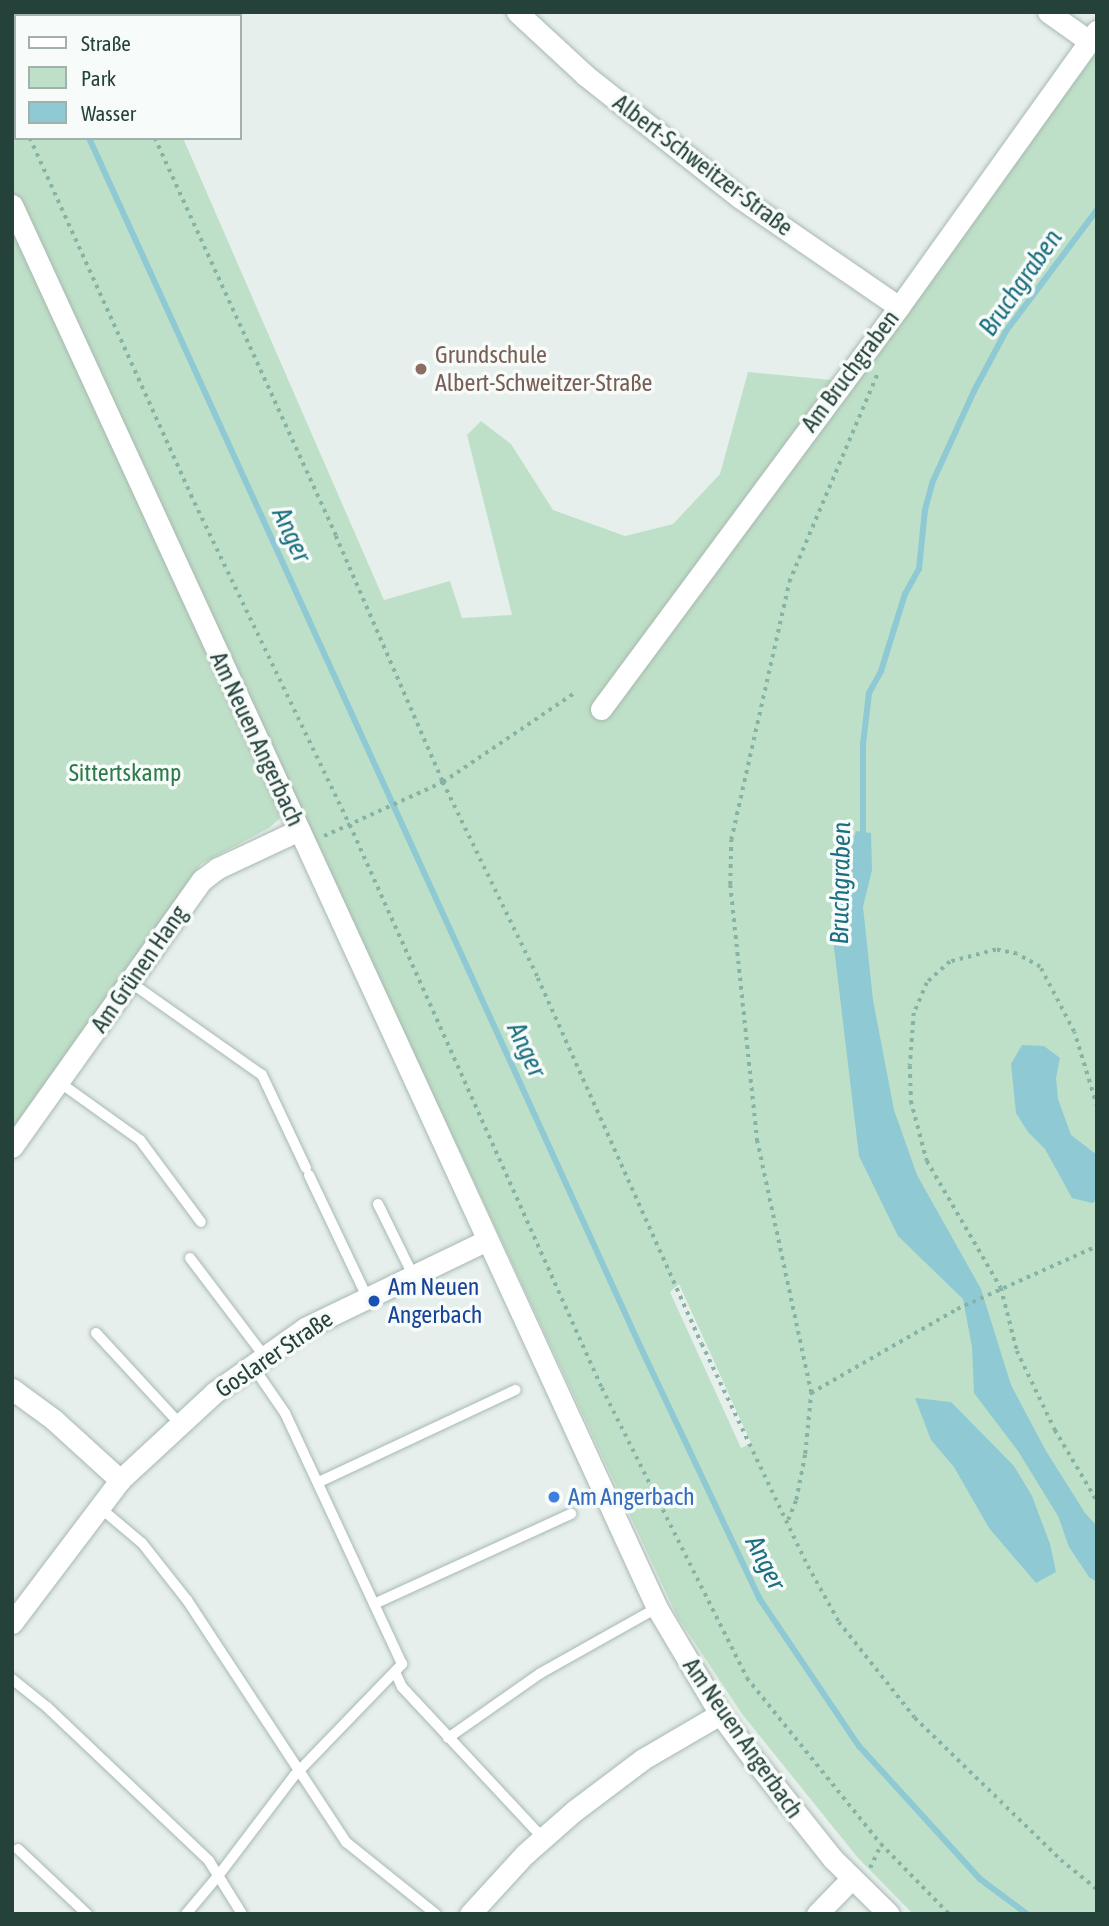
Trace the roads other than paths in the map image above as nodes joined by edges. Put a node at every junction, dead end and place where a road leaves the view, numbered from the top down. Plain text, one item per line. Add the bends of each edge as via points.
1 (517, 12) edge
2 (1048, 12) edge
3 (1093, 36) edge
4 (12, 205) edge
5 (899, 307) junction
6 (600, 709) dead end
7 (302, 837) junction
8 (131, 982) junction
9 (59, 1082) junction
10 (12, 1147) edge
11 (378, 1204) dead end
12 (201, 1222) dead end
13 (487, 1240) junction
14 (190, 1258) dead end
15 (413, 1275) junction
16 (367, 1297) junction
17 (96, 1333) dead end
18 (258, 1361) junction
19 (12, 1389) edge
20 (514, 1390) dead end
21 (180, 1424) junction
22 (120, 1480) junction
23 (319, 1482) junction
24 (98, 1506) junction
25 (571, 1514) dead end
26 (373, 1604) junction
27 (657, 1608) junction
28 (12, 1623) edge
29 (395, 1672) junction
30 (12, 1679) edge
31 (720, 1714) junction
32 (448, 1738) junction
33 (299, 1770) junction
34 (543, 1838) junction
35 (18, 1849) dead end
36 (218, 1877) junction
37 (852, 1878) junction
38 (87, 1914) edge
39 (186, 1914) edge
40 (242, 1914) edge
41 (436, 1914) edge
42 (470, 1914) edge
43 (817, 1914) edge
44 (889, 1914) edge

1 - 5 street, Albert-Schweitzer-Straße via 585,75 740,197
2 - 3 street
3 - 5 street, Am Bruchgraben
4 - 7 street, Am Neuen Angerbach
5 - 6 street, Am Bruchgraben
7 - 8 street, Am Grünen Hang via 218,869 202,880
7 - 13 street, Am Neuen Angerbach
8 - 9 street, Am Grünen Hang
8 - 16 lane via 262,1075
9 - 10 street, Am Grünen Hang
9 - 12 lane via 140,1140
11 - 15 lane
13 - 15 street, Goslarer Straße
13 - 27 street, Am Neuen Angerbach
14 - 18 lane
15 - 16 street, Goslarer Straße
16 - 18 street, Goslarer Straße via 305,1328
17 - 21 lane
18 - 21 street, Goslarer Straße
18 - 23 lane
19 - 22 street
20 - 23 lane
21 - 22 street, Goslarer Straße
22 - 24 street, Goslarer Straße
23 - 26 lane
24 - 28 street, Goslarer Straße
24 - 33 lane via 163,1567
25 - 26 lane
26 - 29 lane via 402,1664
27 - 31 street, Am Neuen Angerbach
27 - 32 lane via 541,1673
29 - 32 lane via 402,1687
29 - 33 lane
30 - 36 lane via 209,1861
31 - 34 street via 643,1759
31 - 37 street, Am Neuen Angerbach via 777,1791
32 - 34 lane
33 - 36 lane
33 - 41 lane via 346,1842
34 - 42 street
35 - 38 lane
36 - 39 lane
36 - 40 lane
37 - 43 street
37 - 44 street, Am Neuen Angerbach

